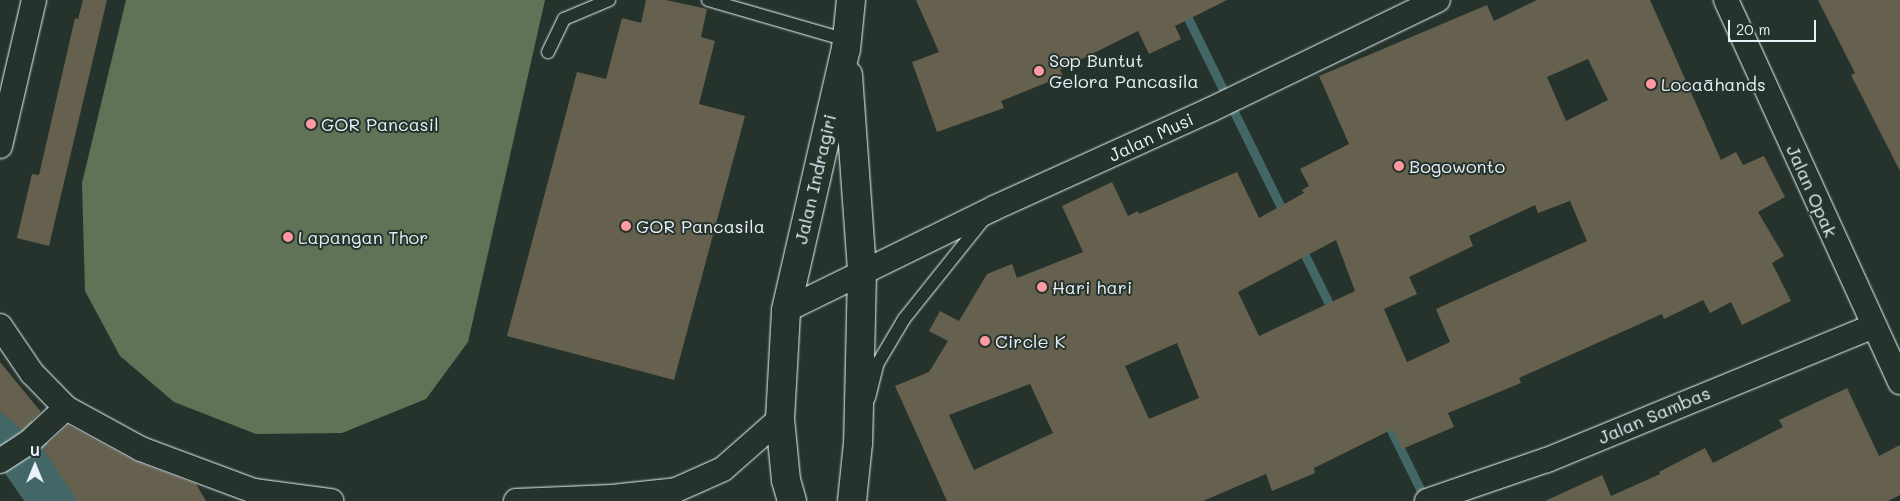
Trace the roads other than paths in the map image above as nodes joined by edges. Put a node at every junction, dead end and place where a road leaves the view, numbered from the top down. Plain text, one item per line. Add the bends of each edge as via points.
1 (34, 0) edge
2 (608, 0) edge
3 (708, 0) edge
4 (851, 0) edge
5 (1438, 0) edge
6 (1726, 0) edge
7 (847, 45) junction
8 (548, 52) dead end
9 (4, 106) edge
10 (0, 146) edge
11 (994, 208) junction
12 (862, 272) junction
13 (786, 310) junction
14 (0, 326) edge
15 (1873, 326) junction
16 (1900, 382) edge
17 (66, 408) junction
18 (780, 419) junction
19 (858, 443) junction
20 (0, 461) edge
21 (1431, 500) edge
22 (332, 501) edge
23 (516, 501) edge
24 (792, 501) edge
25 (852, 501) edge

1 - 9 street
2 - 8 lane via 564,19
3 - 7 lane
4 - 7 street, Jalan Indragiri
5 - 11 street, Jalan Musi via 1210,110
6 - 15 street, Jalan Opak
7 - 12 street, Jalan Indragiri
7 - 13 street, Jalan Indragiri
9 - 10 street
11 - 12 street, Jalan Musi
11 - 19 lane via 929,284 878,363
12 - 13 street
12 - 19 street, Jalan Indragiri
13 - 18 street, Jalan Indragiri
14 - 17 street via 32,373
15 - 16 street, Jalan Opak
15 - 21 street, Jalan Sambas via 1548,460
17 - 20 street via 29,442
17 - 22 street via 141,449 254,490
18 - 23 street via 722,469 676,490 612,497
18 - 24 street, Jalan Indragiri via 786,480
19 - 25 street, Jalan Indragiri

